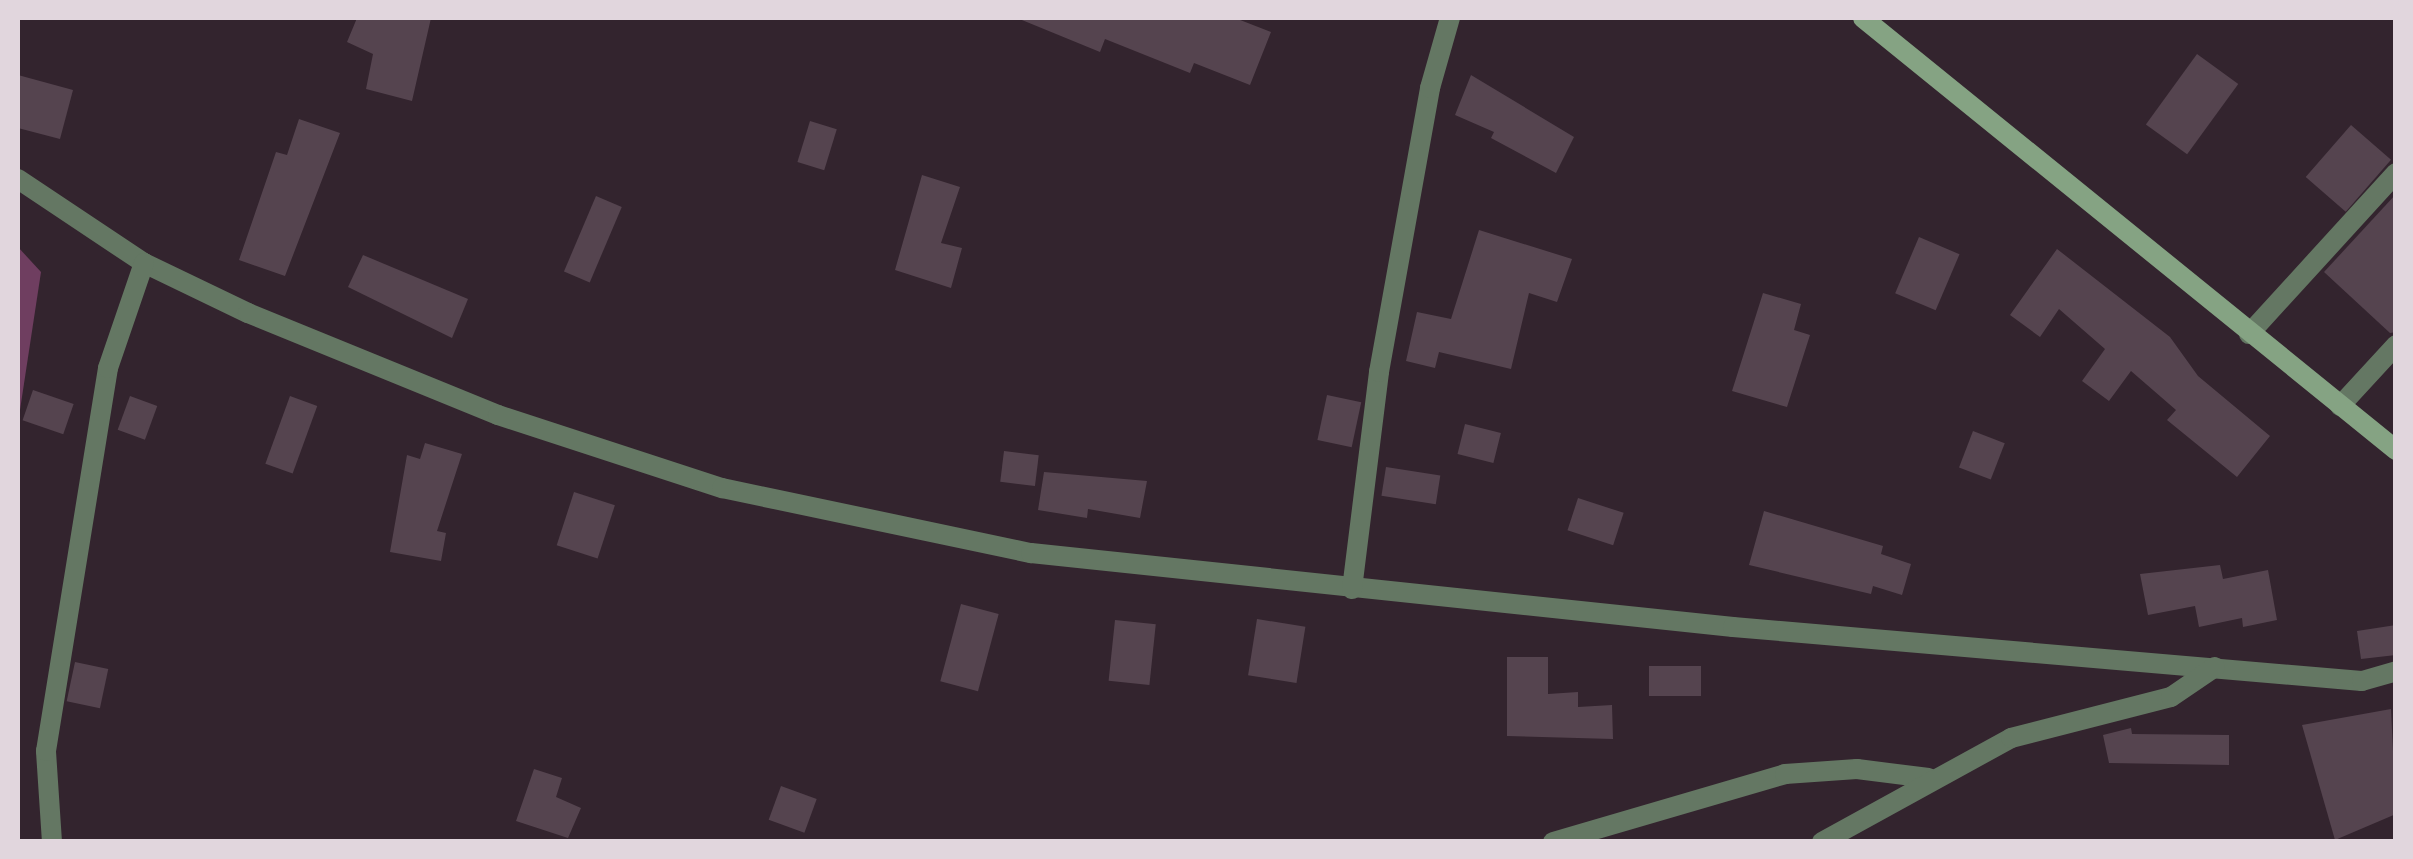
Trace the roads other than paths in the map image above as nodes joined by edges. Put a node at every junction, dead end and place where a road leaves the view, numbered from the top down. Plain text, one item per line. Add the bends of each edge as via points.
1 (1450, 18) edge
2 (1863, 18) edge
3 (2396, 173) edge
4 (18, 179) edge
5 (144, 263) junction
6 (2249, 334) junction
7 (2396, 346) edge
8 (2340, 406) junction
9 (2396, 450) edge
10 (1352, 589) junction
11 (2215, 667) junction
12 (2396, 671) edge
13 (1928, 778) junction
14 (52, 841) edge
15 (62, 842) edge
16 (1553, 842) edge
17 (1822, 842) edge

1 - 10 street via 1430,88 1378,372
2 - 6 main road
3 - 6 street
4 - 5 street
5 - 10 street via 498,415 722,488 1031,553
5 - 14 street via 108,368 46,751
6 - 8 main road
7 - 8 street
8 - 9 main road
10 - 11 street
11 - 12 street via 2362,681
11 - 13 street via 2171,697 2011,738
13 - 16 street via 1856,769 1785,774
13 - 17 street
14 - 15 street

